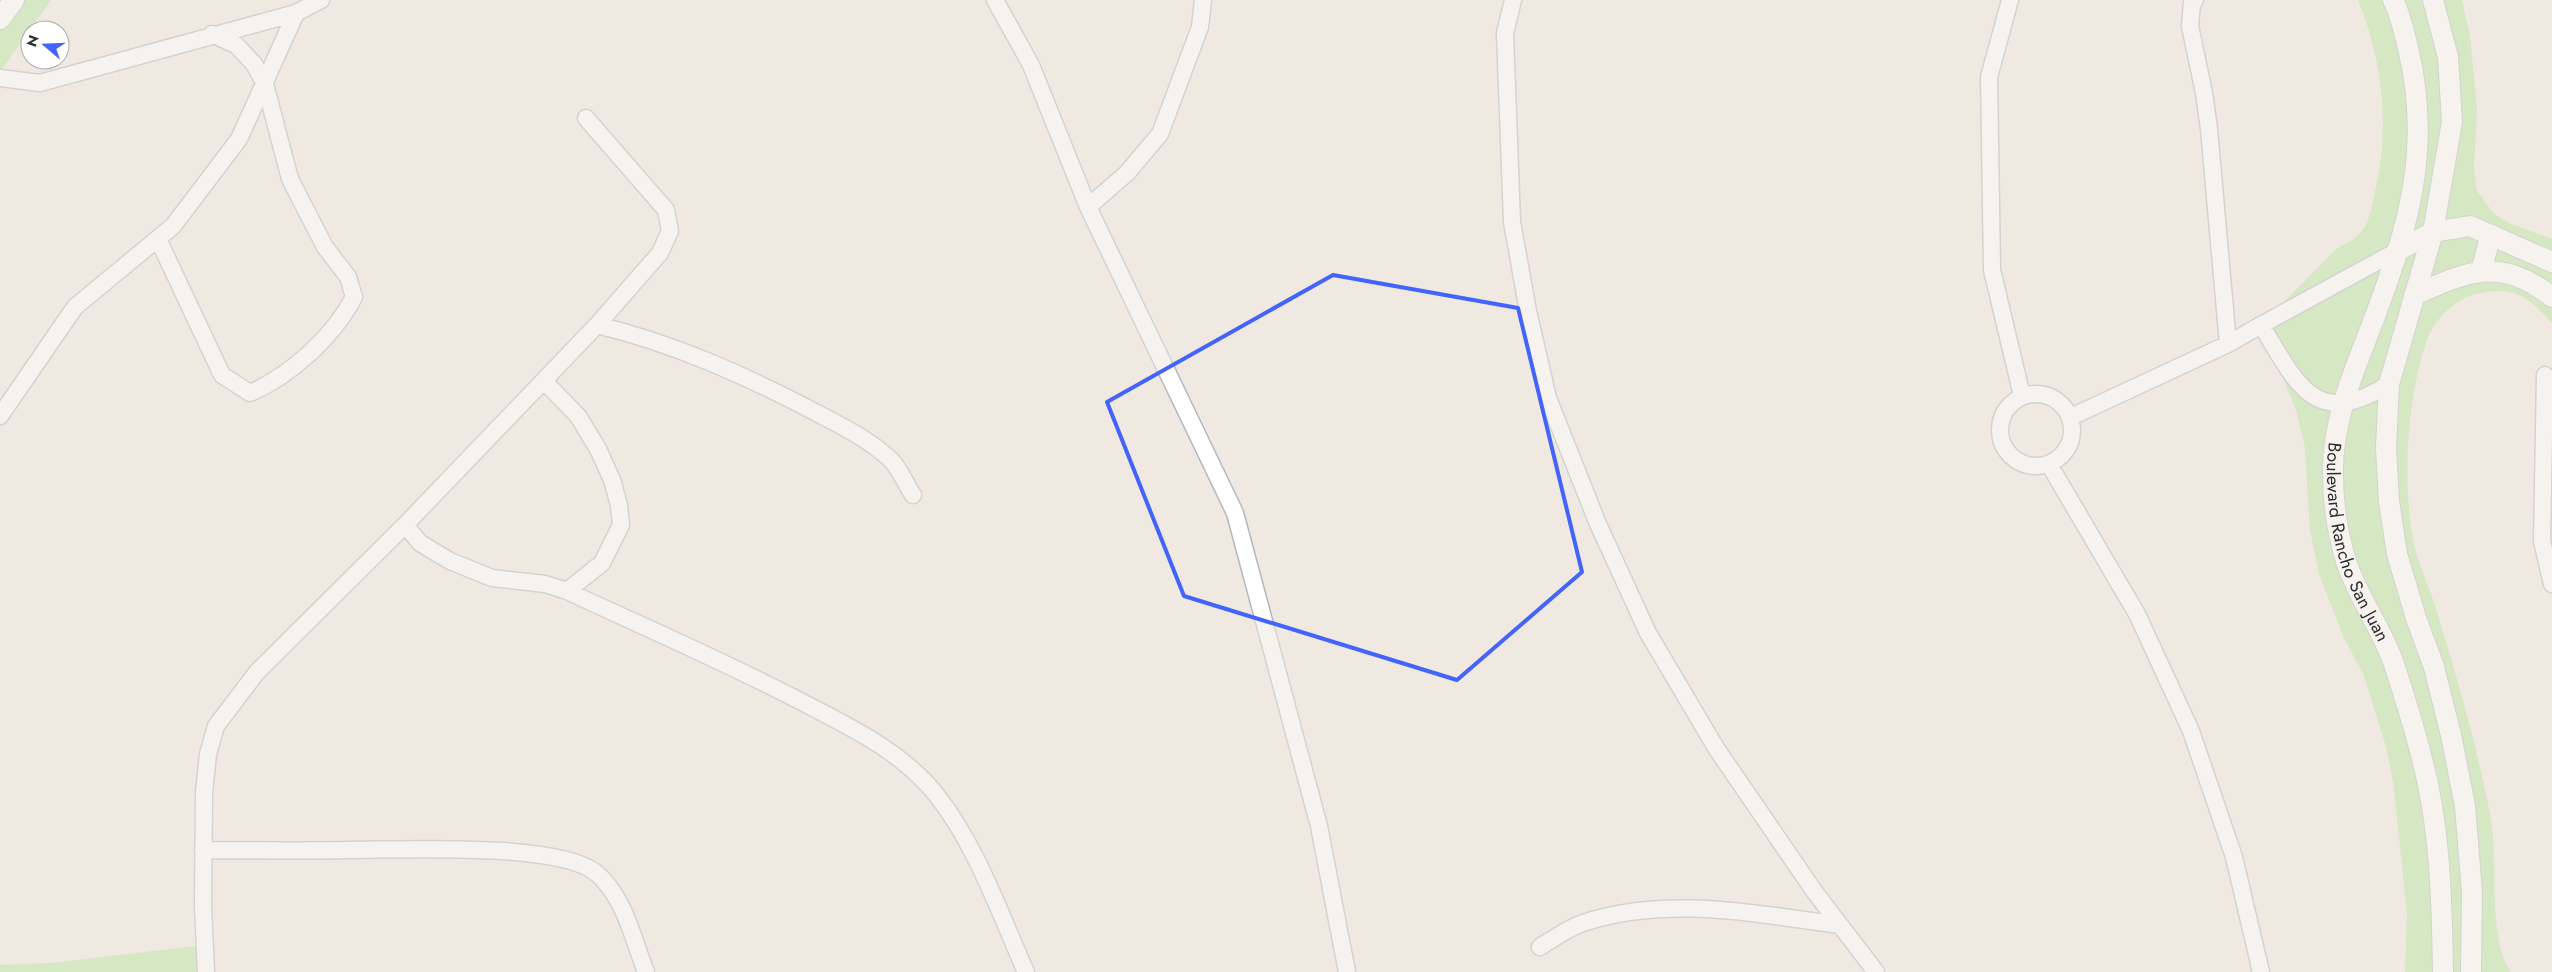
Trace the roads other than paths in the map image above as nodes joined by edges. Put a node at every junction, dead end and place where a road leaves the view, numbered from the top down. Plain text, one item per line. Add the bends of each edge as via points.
1 (14, 0) edge
2 (321, 0) edge
3 (996, 0) edge
4 (1203, 0) edge
5 (1513, 0) edge
6 (2010, 0) edge
7 (2195, 0) edge
8 (2393, 0) edge
9 (2433, 0) edge
10 (296, 13) junction
11 (0, 19) edge
12 (212, 34) junction
13 (0, 78) edge
14 (265, 84) junction
15 (586, 118) dead end
16 (1088, 207) junction
17 (2433, 232) junction
18 (2491, 235) junction
19 (158, 238) junction
20 (2398, 251) junction
21 (2552, 262) edge
22 (2481, 271) junction
23 (2414, 295) junction
24 (2552, 297) edge
25 (597, 325) junction
26 (2261, 325) junction
27 (2228, 344) junction
28 (2545, 375) dead end
29 (544, 381) junction
30 (2389, 384) junction
31 (2022, 396) junction
32 (2342, 404) junction
33 (0, 416) edge
34 (2071, 417) junction
35 (2050, 466) junction
36 (913, 496) dead end
37 (405, 525) junction
38 (2552, 584) edge
39 (567, 591) junction
40 (203, 850) junction
41 (1840, 925) junction
42 (1540, 947) dead end
43 (206, 972) edge
44 (646, 972) edge
45 (1026, 972) edge
46 (1347, 972) edge
47 (1876, 972) edge
48 (2261, 972) edge
49 (2443, 972) edge
50 (2471, 972) edge

1 - 11 street
2 - 10 street
3 - 16 street via 1031,65
4 - 16 street via 1200,27 1160,134 1128,173
5 - 41 street via 1505,33 1512,222 1548,398 1598,524 1648,633 1716,748
6 - 31 street via 1989,77 1992,270
7 - 27 street via 2192,2 2190,26 2209,129
8 - 20 street, Boulevard Rancho San Juan via 2412,66 2419,127 2415,185
9 - 17 street, Boulevard Rancho San Juan via 2448,56 2452,122
10 - 12 street
10 - 14 street
12 - 13 street via 40,83
12 - 14 street via 236,45 254,64
14 - 19 street via 239,139 173,226
14 - 19 street via 290,179 325,247 348,277 354,297 346,313 287,374 250,393 222,375
15 - 25 street via 666,210 670,231 660,254
16 - 46 street via 1235,514 1319,826
17 - 18 street via 2470,226
17 - 20 street
17 - 23 street, Boulevard Rancho San Juan
18 - 21 street
18 - 22 street
19 - 33 street via 75,307
20 - 26 street
20 - 32 street, Boulevard Rancho San Juan
22 - 23 street via 2456,277
22 - 24 street via 2510,273 2536,284
23 - 30 street, Boulevard Rancho San Juan
25 - 29 street
25 - 36 street via 641,335 710,361 841,426 892,461
26 - 27 street
26 - 32 street via 2295,378 2318,400
27 - 34 street
28 - 38 street via 2542,541
29 - 37 street
29 - 39 street via 578,416 609,472 619,504 621,525 602,563
30 - 32 street via 2368,397
30 - 50 street, Boulevard Rancho San Juan via 2386,447 2389,501 2397,554 2434,667 2465,806 2472,892
31 - 34 street via 2041,393 2059,401
31 - 35 street via 2004,411 1999,434 2008,455 2027,467
32 - 49 street, Boulevard Rancho San Juan via 2333,473 2337,522 2347,564 2390,654 2412,721 2432,805 2442,895
34 - 35 street via 2071,445
35 - 48 street via 2136,614 2191,731 2234,857
37 - 39 street via 420,542 450,561 492,578 545,584
37 - 40 street via 257,672 216,726 208,754
39 - 45 street via 730,665 890,752 938,796 965,838
40 - 43 street
40 - 44 street via 456,850 546,855 569,860 594,871 612,889
41 - 42 street via 1718,910 1644,908 1582,924
41 - 47 street

